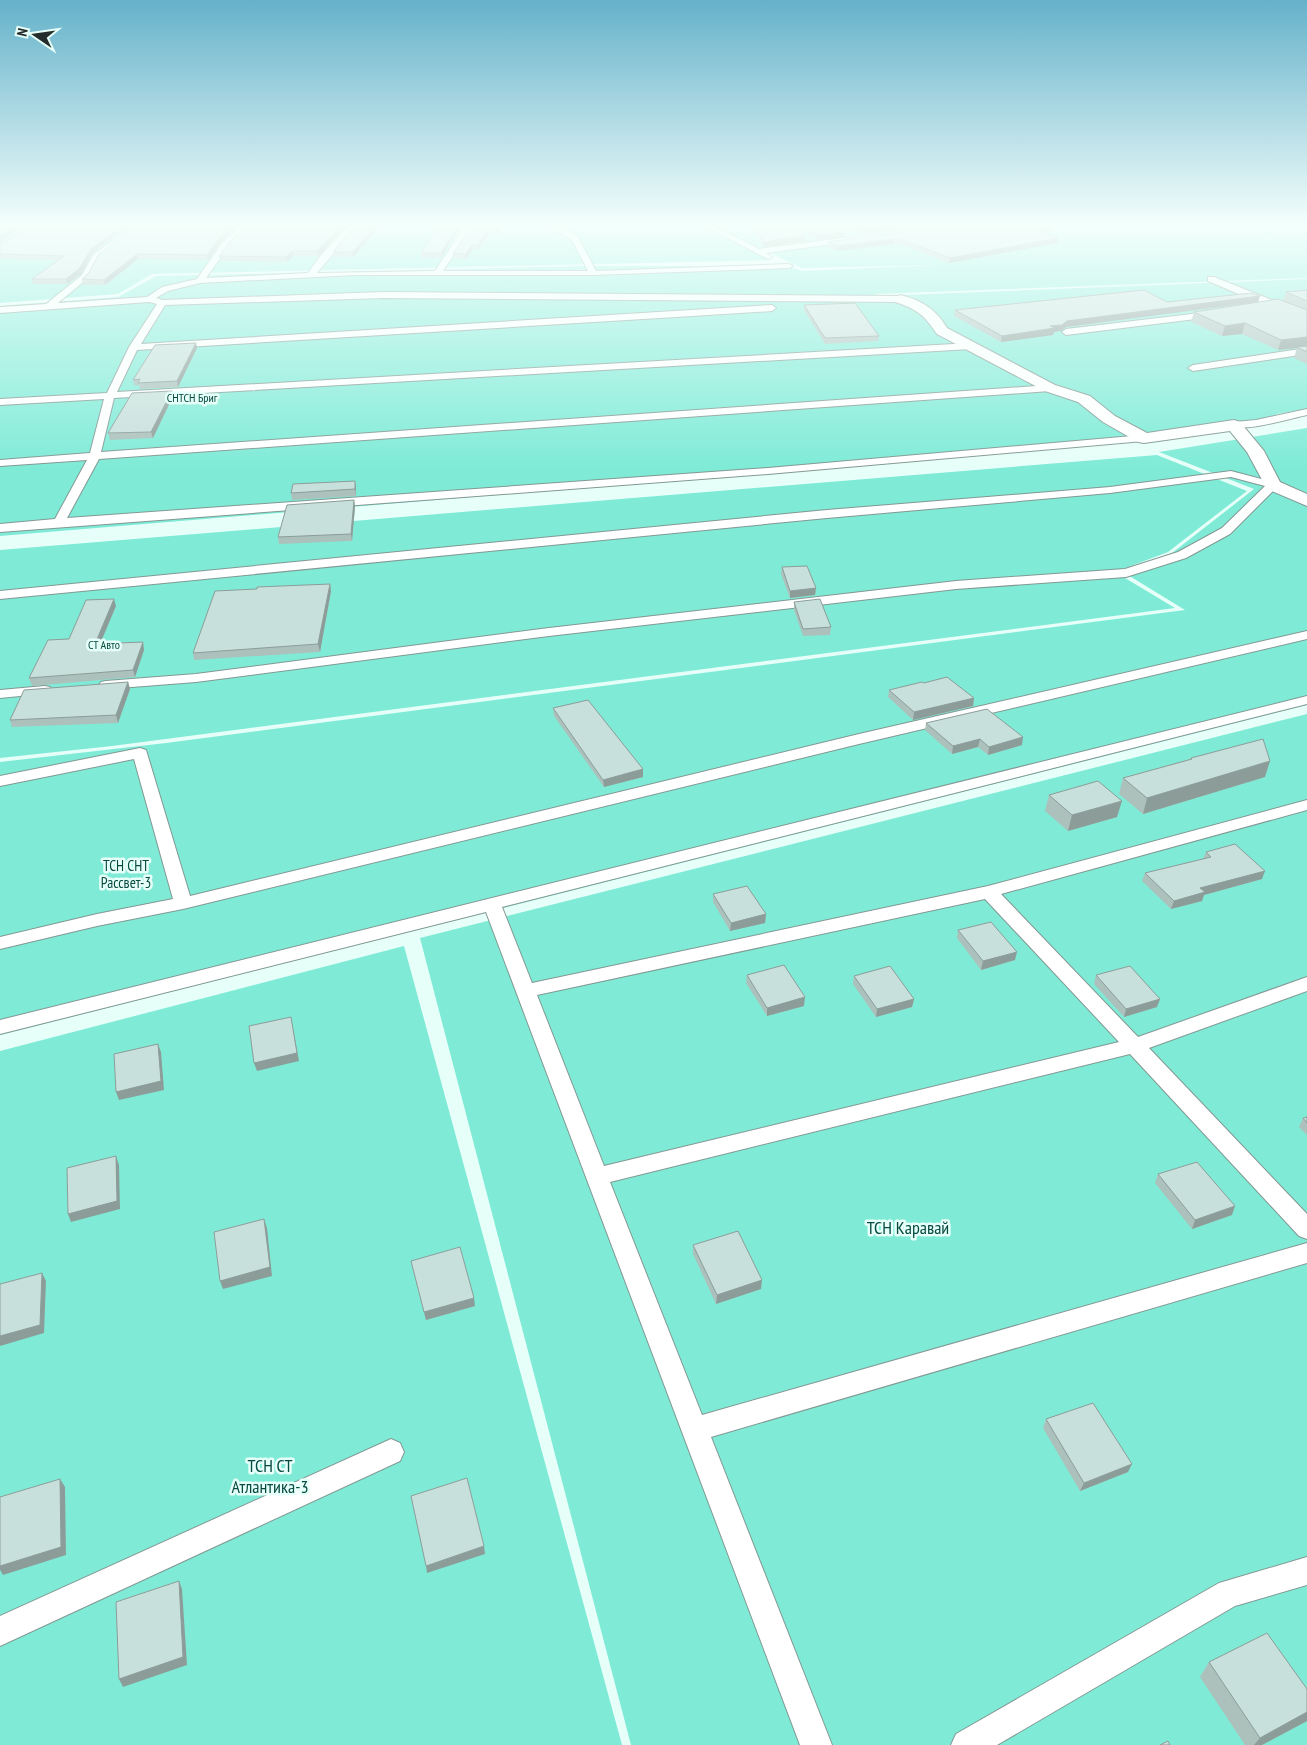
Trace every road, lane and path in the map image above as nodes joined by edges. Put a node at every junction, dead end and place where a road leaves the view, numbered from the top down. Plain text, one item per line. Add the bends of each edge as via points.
1 (71, 304) edge
2 (161, 304) edge
3 (824, 304) edge
4 (916, 304) edge
5 (1277, 304) edge
6 (49, 306) joint
7 (0, 310) edge
8 (1224, 313) edge
9 (1307, 317) edge
10 (1066, 332) edge
11 (971, 346) junction
12 (134, 347) junction
13 (1307, 351) edge
14 (1193, 368) dead end
15 (1050, 388) junction
16 (110, 396) junction
17 (0, 402) edge
18 (1307, 412) edge
19 (1234, 425) junction
20 (1144, 438) junction
21 (95, 456) junction
22 (0, 463) edge
23 (1273, 485) junction
24 (1307, 501) edge
25 (59, 523) junction
26 (0, 528) edge
27 (0, 595) edge
28 (1307, 635) edge
29 (88, 687) edge
30 (59, 689) edge
31 (0, 694) edge
32 (1307, 700) edge
33 (0, 781) edge
34 (1307, 805) edge
35 (989, 892) junction
36 (183, 903) junction
37 (492, 904) junction
38 (0, 943) edge
39 (1307, 984) edge
40 (526, 991) junction
41 (0, 1027) edge
42 (1134, 1046) junction
43 (598, 1176) junction
44 (1307, 1229) edge
45 (1307, 1253) edge
46 (695, 1429) junction
47 (391, 1452) dead end
48 (1307, 1571) edge
49 (0, 1631) edge
50 (816, 1745) edge
51 (967, 1745) edge

1 - 6 lane
2 - 12 lane
3 - 12 lane
4 - 11 street via 936,319 942,331
5 - 9 lane
6 - 7 lane
8 - 10 lane
11 - 15 street
11 - 16 lane
12 - 16 lane
13 - 14 lane
15 - 20 street via 1084,399 1108,419
15 - 21 lane
16 - 17 lane
16 - 21 lane
18 - 19 lane
19 - 20 street
19 - 23 street via 1255,452
20 - 25 lane via 768,471
21 - 22 lane
21 - 25 lane
23 - 24 street
23 - 27 lane via 1231,474 1110,490 827,514
23 - 29 lane via 1226,532 1182,555 1126,573 956,585 549,632 196,678
25 - 26 lane
28 - 36 lane via 859,739
30 - 31 lane
32 - 37 lane
33 - 36 lane via 140,753
34 - 35 lane
35 - 40 lane
35 - 42 lane
36 - 38 lane
37 - 40 lane
37 - 41 lane
39 - 42 lane
40 - 43 lane
42 - 43 lane
42 - 44 lane
43 - 46 lane
45 - 46 lane
46 - 50 lane
47 - 49 lane
48 - 51 lane via 1229,1594

